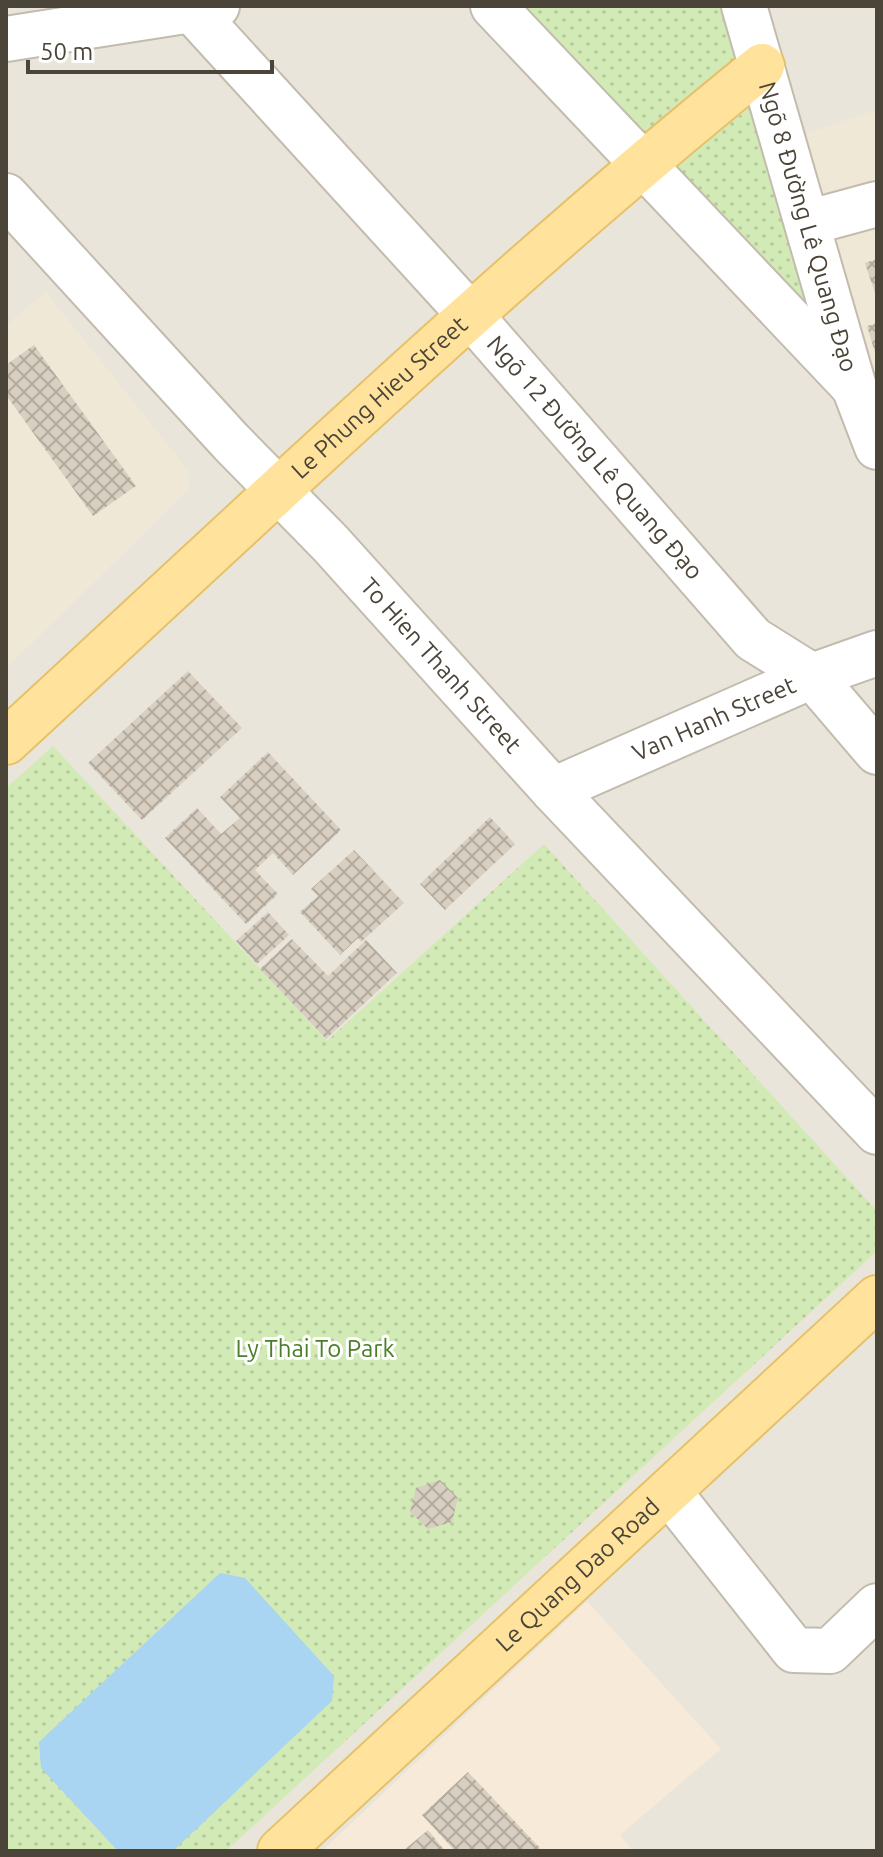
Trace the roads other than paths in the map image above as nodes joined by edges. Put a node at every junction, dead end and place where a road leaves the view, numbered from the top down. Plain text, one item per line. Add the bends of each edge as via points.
1 (493, 6) edge
2 (744, 6) edge
3 (199, 7) edge
4 (6, 39) edge
5 (762, 66) junction
6 (643, 162) junction
7 (6, 196) edge
8 (877, 204) edge
9 (807, 223) junction
10 (471, 316) junction
11 (854, 387) junction
12 (877, 447) edge
13 (278, 492) junction
14 (877, 653) edge
15 (812, 676) junction
16 (8, 737) edge
17 (877, 752) edge
18 (553, 790) junction
19 (877, 1132) edge
20 (877, 1298) edge
21 (669, 1492) junction
22 (877, 1606) edge
23 (280, 1851) edge

1 - 6 street
2 - 5 street, Ngõ 8 Đường Lê Quang Đạo
3 - 4 street
3 - 10 street, Ngõ 12 Đường Lê Quang Đạo
5 - 6 main road, Le Phung Hieu Street
5 - 9 street, Ngõ 8 Đường Lê Quang Đạo
6 - 10 main road, Le Phung Hieu Street
6 - 11 street
7 - 13 street, To Hien Thanh Street
8 - 9 street
9 - 11 street, Ngõ 8 Đường Lê Quang Đạo
10 - 13 main road, Le Phung Hieu Street
10 - 15 street, Ngõ 12 Đường Lê Quang Đạo via 753,639
11 - 12 street, Ngõ 8 Đường Lê Quang Đạo
13 - 16 main road, Le Phung Hieu Street
13 - 18 street, To Hien Thanh Street
14 - 15 street, Van Hanh Street
15 - 17 street, Ngõ 12 Đường Lê Quang Đạo
15 - 18 street, Van Hanh Street
18 - 19 street, To Hien Thanh Street
20 - 21 main road, Le Quang Dao Road
21 - 22 street via 794,1650 830,1651
21 - 23 main road, Le Quang Dao Road

